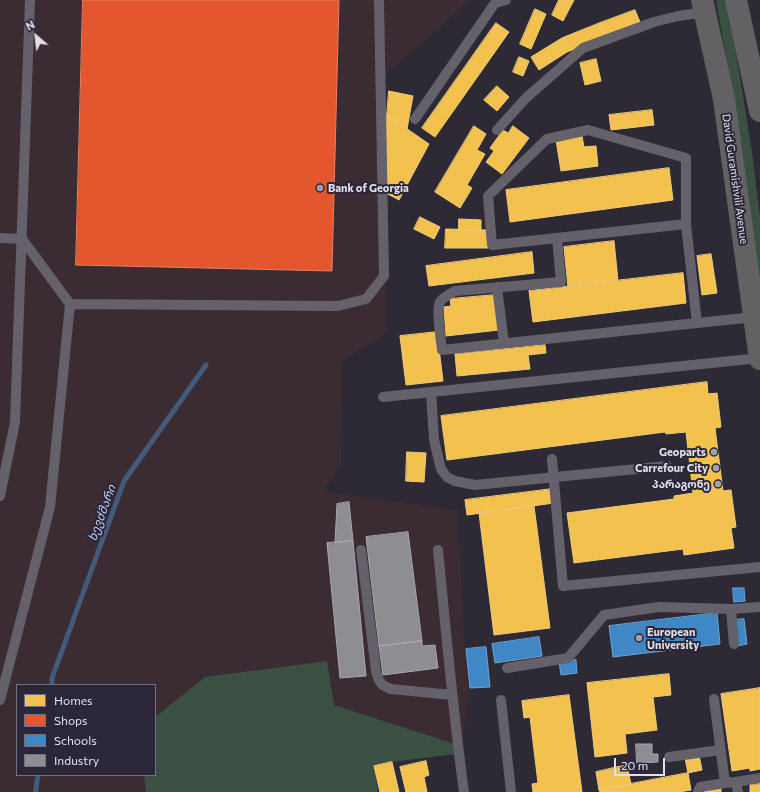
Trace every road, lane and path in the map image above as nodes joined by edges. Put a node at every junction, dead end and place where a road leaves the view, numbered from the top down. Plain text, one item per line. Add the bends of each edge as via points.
1 (30, 0) edge
2 (380, 0) edge
3 (506, 0) edge
4 (736, 0) edge
5 (704, 6) edge
6 (760, 111) edge
7 (415, 119) dead end
8 (497, 130) dead end
9 (686, 224) junction
10 (0, 238) edge
11 (557, 238) junction
12 (22, 239) junction
13 (497, 288) junction
14 (70, 304) junction
15 (755, 317) junction
16 (697, 323) junction
17 (504, 343) junction
18 (760, 359) edge
19 (431, 392) junction
20 (383, 397) dead end
21 (552, 459) dead end
22 (667, 466) dead end
23 (553, 477) junction
24 (0, 496) edge
25 (361, 550) dead end
26 (438, 550) dead end
27 (760, 567) edge
28 (760, 607) edge
29 (731, 609) junction
30 (734, 644) dead end
31 (507, 668) dead end
32 (452, 695) junction
33 (714, 699) dead end
34 (0, 700) edge
35 (501, 700) dead end
36 (720, 750) junction
37 (669, 757) dead end
38 (760, 778) edge
39 (736, 782) junction
40 (725, 783) junction
41 (464, 792) edge
42 (511, 792) edge
43 (698, 792) edge
44 (738, 792) edge

1 - 12 lane
2 - 14 lane via 384,276 366,299 338,306
3 - 7 lane via 495,3
4 - 6 main road
5 - 8 lane via 583,48 526,98
5 - 15 main road, David Guramishvili Avenue via 724,99
9 - 11 lane
9 - 11 lane via 686,158 588,130 547,139 488,196 492,245
9 - 16 lane
10 - 12 lane
11 - 13 lane via 561,282
12 - 14 lane
12 - 24 lane via 15,422
13 - 17 lane
13 - 17 lane via 455,291 440,301 438,308 442,350
14 - 34 lane via 50,507
15 - 16 lane
15 - 18 main road, David Guramishvili Avenue
16 - 17 lane
18 - 19 lane
19 - 20 lane
19 - 23 lane via 434,440 441,469 447,477 475,485
21 - 23 lane
22 - 23 lane
23 - 27 lane via 563,586
25 - 32 lane via 379,682 391,689
26 - 32 lane
28 - 29 lane
29 - 30 lane
29 - 31 lane via 659,607 604,615 568,658
32 - 41 lane
33 - 36 lane
35 - 42 lane
36 - 37 lane
36 - 40 lane
38 - 39 lane
39 - 40 lane
39 - 44 lane
40 - 43 lane via 700,787

